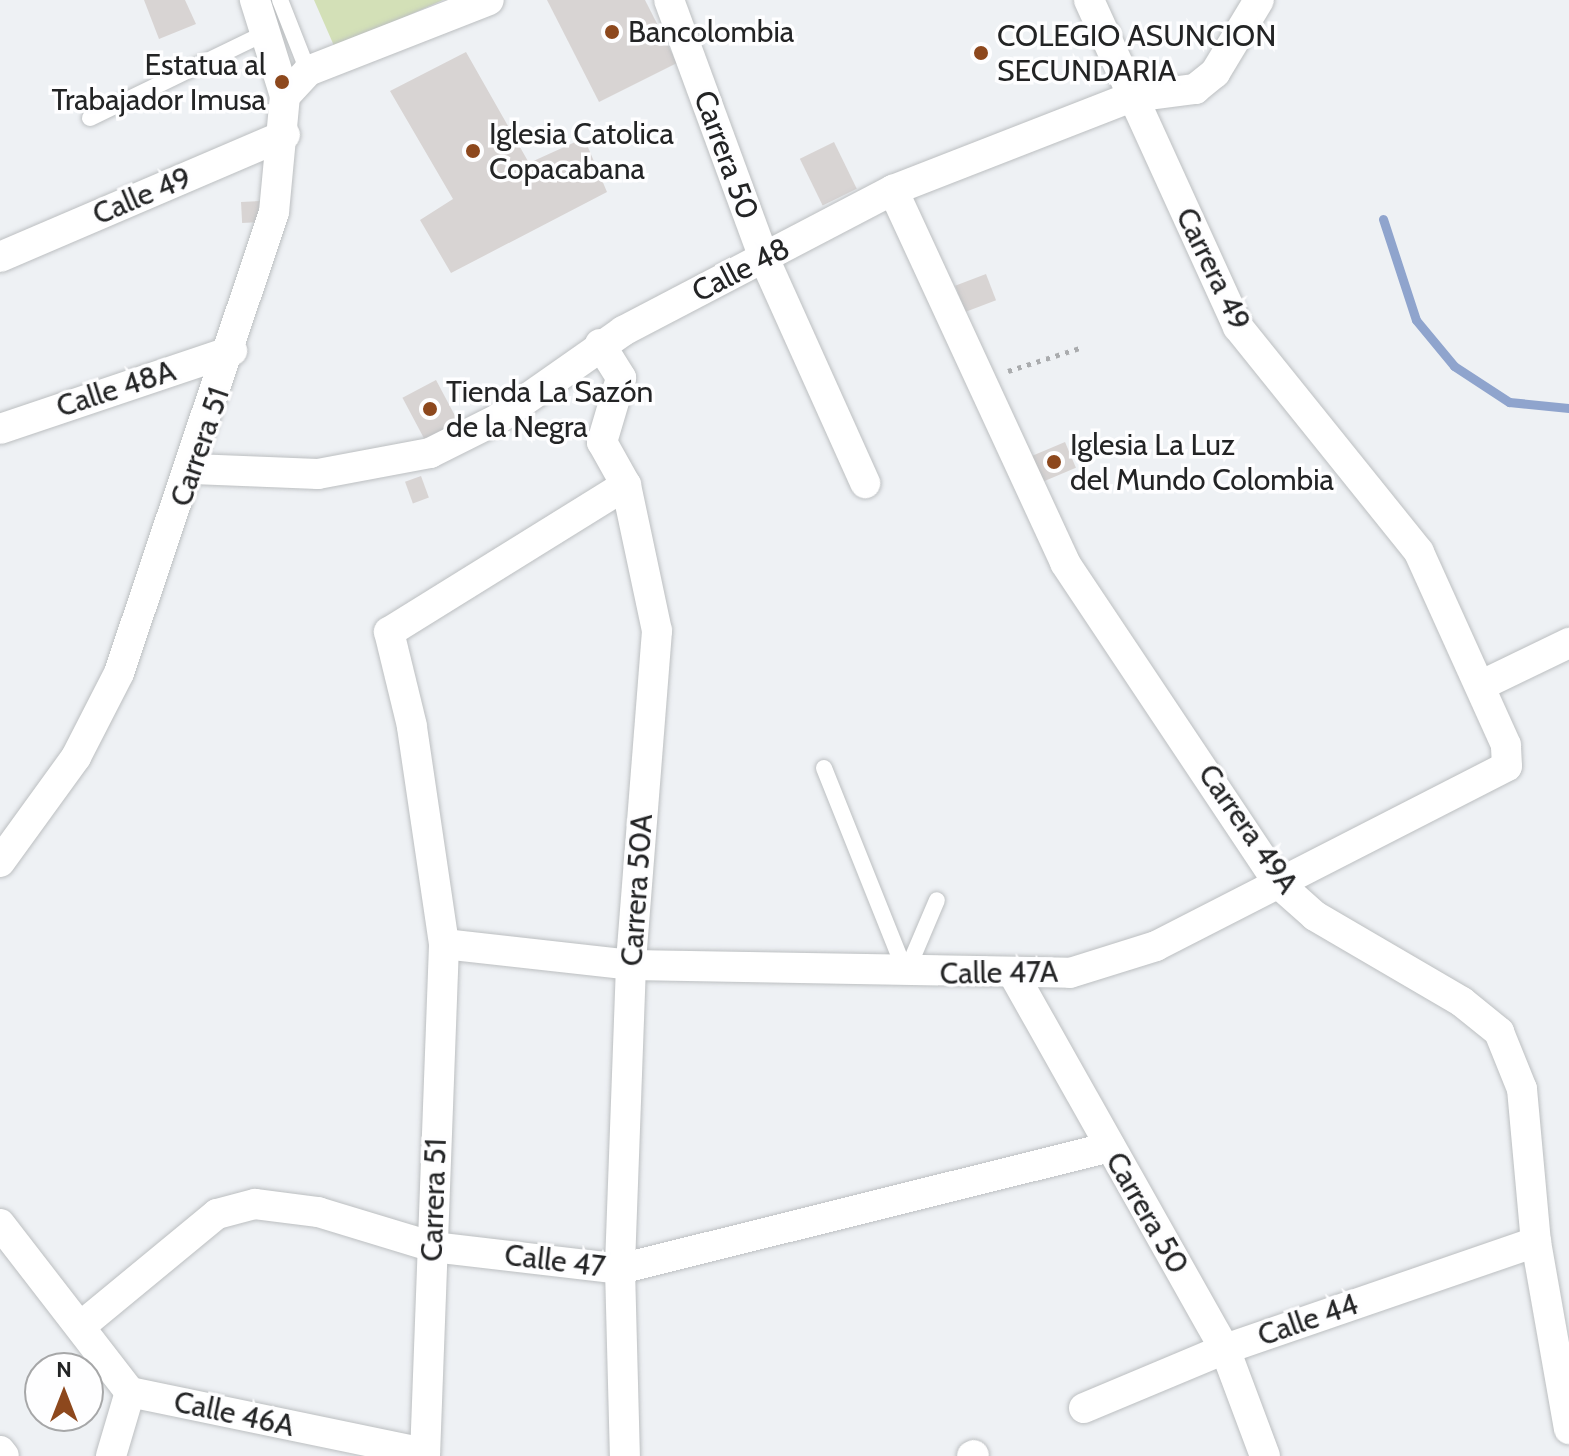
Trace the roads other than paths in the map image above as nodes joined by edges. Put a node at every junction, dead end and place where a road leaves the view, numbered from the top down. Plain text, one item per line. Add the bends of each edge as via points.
1 (255, 0) edge
2 (280, 0) edge
3 (489, 0) edge
4 (669, 0) edge
5 (1089, 0) edge
6 (1259, 0) edge
7 (265, 33) junction
8 (308, 71) junction
9 (285, 96) junction
10 (1132, 97) junction
11 (90, 118) dead end
12 (285, 135) junction
13 (893, 190) junction
14 (0, 257) edge
15 (764, 258) junction
16 (600, 344) junction
17 (232, 351) junction
18 (0, 429) edge
19 (193, 469) junction
20 (865, 483) dead end
21 (626, 485) junction
22 (1569, 643) edge
23 (1482, 685) junction
24 (1507, 766) joint
25 (824, 768) dead end
26 (0, 862) edge
27 (1279, 884) junction
28 (937, 900) dead end
29 (444, 944) junction
30 (631, 965) junction
31 (906, 973) junction
32 (1015, 977) junction
33 (1110, 1147) junction
34 (0, 1224) edge
35 (1536, 1242) junction
36 (433, 1247) junction
37 (620, 1269) junction
38 (81, 1326) junction
39 (1225, 1349) junction
40 (130, 1392) junction
41 (1084, 1408) dead end
42 (1569, 1429) edge
43 (0, 1451) edge
44 (427, 1455) edge
45 (4, 1456) edge
46 (111, 1456) edge
47 (625, 1456) edge
48 (1265, 1456) edge

1 - 7 street, Carrera 51
2 - 8 lane
3 - 8 street
4 - 15 street, Carrera 50
5 - 10 street, Carrera 49
6 - 10 street, Calle 48 via 1215,73 1195,89
7 - 9 street, Carrera 51
7 - 11 lane
8 - 9 street
9 - 12 street, Carrera 51
10 - 13 street, Calle 48
10 - 23 street, Carrera 49 via 1238,327 1419,552
12 - 14 street, Calle 49
12 - 17 street, Carrera 51 via 274,212
13 - 15 street, Calle 48
13 - 27 street, Carrera 49A via 976,381 1065,563
15 - 16 street, Calle 48
15 - 20 street, Carrera 50
16 - 19 street, Calle 48 via 498,419 430,453 318,474
16 - 21 street, Carrera 50A via 621,378 602,442
17 - 18 street, Calle 48A
17 - 19 street, Carrera 51
19 - 26 street, Carrera 51 via 119,673 76,757
21 - 29 street, Carrera 51 via 389,632 392,669 412,726
21 - 30 street, Carrera 50A via 657,631
22 - 23 street
23 - 24 street, Carrera 49 via 1506,745
24 - 27 street, Calle 47A
25 - 31 lane
27 - 32 street, Calle 47A via 1123,959
27 - 35 street, Carrera 49A via 1315,916 1462,1002 1499,1032 1522,1089
28 - 31 lane
29 - 30 street, Calle 47A
29 - 36 street, Carrera 51
30 - 31 street, Calle 47A
30 - 37 street, Carrera 50A
31 - 32 street, Calle 47A
32 - 33 street, Carrera 50
33 - 37 street, Calle 47
33 - 39 street, Carrera 50
34 - 38 street
35 - 39 street, Calle 44
35 - 42 street, Carrera 49A
36 - 37 street, Calle 47
36 - 38 street, Calle 47 via 318,1212 255,1204 217,1214
36 - 44 street, Carrera 51
37 - 47 street, Carrera 50A
38 - 40 street
39 - 41 street, Calle 44
39 - 48 street, Carrera 50
40 - 44 street, Calle 46A
40 - 46 street
43 - 45 street

